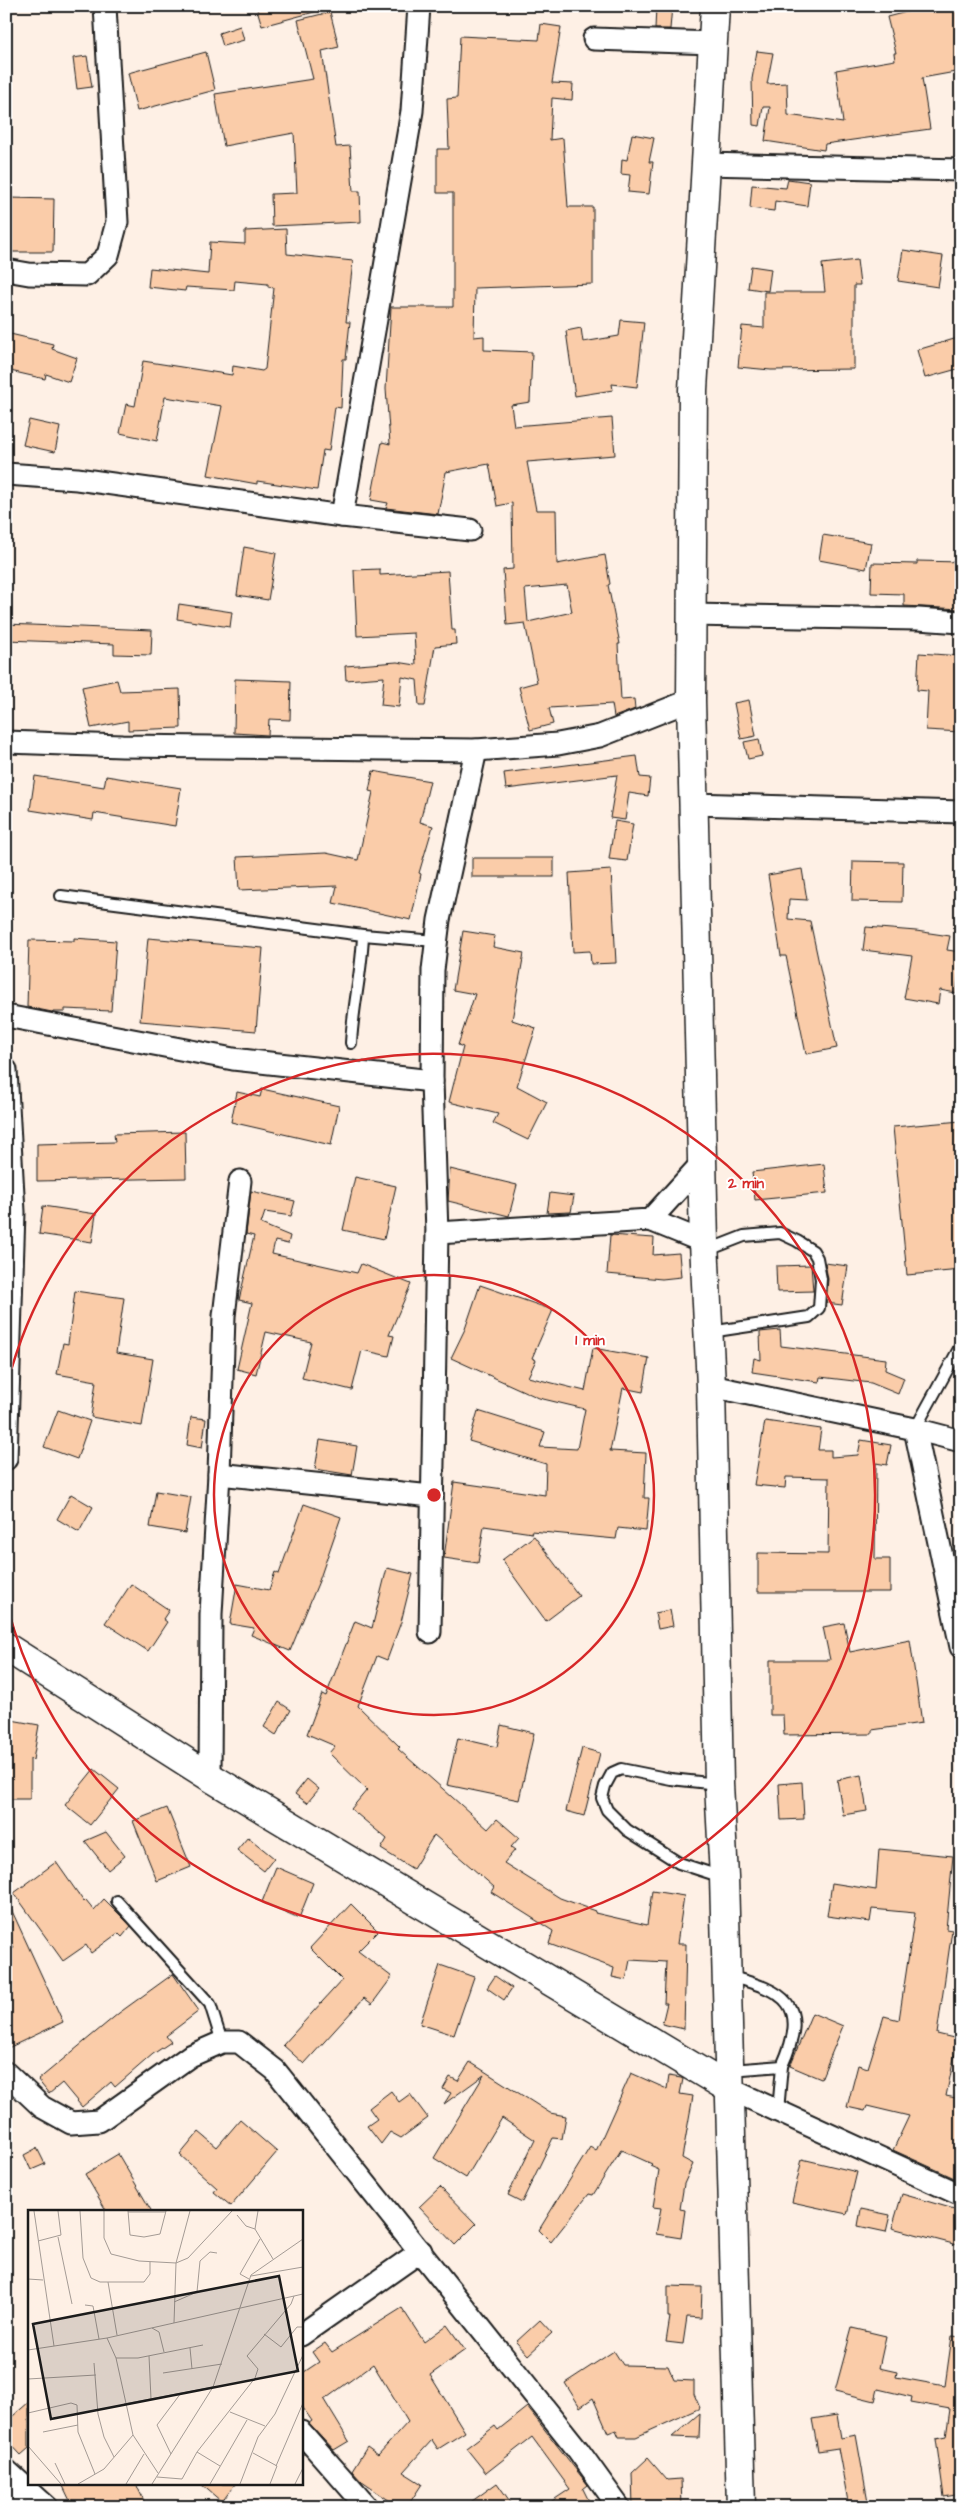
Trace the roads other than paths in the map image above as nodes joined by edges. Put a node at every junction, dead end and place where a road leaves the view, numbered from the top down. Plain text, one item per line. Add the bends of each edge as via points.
1 (105, 6) edge
2 (419, 6) edge
3 (715, 6) edge
4 (594, 39) dead end
5 (713, 43) junction
6 (704, 164) junction
7 (961, 170) edge
8 (6, 270) edge
9 (6, 474) edge
10 (342, 516) junction
11 (470, 530) dead end
12 (692, 615) junction
13 (961, 622) edge
14 (691, 700) junction
15 (6, 742) edge
16 (476, 750) junction
17 (693, 804) junction
18 (961, 812) edge
19 (61, 896) dead end
20 (363, 934) junction
21 (436, 941) junction
22 (6, 1016) edge
23 (352, 1043) dead end
24 (6, 1070) edge
25 (432, 1081) junction
26 (702, 1163) junction
27 (240, 1181) dead end
28 (650, 1220) junction
29 (437, 1233) junction
30 (704, 1247) junction
31 (8, 1322) edge
32 (708, 1333) junction
33 (961, 1345) edge
34 (711, 1386) junction
35 (915, 1429) junction
36 (961, 1441) edge
37 (6, 1459) edge
38 (219, 1474) junction
39 (431, 1496) junction
40 (430, 1632) dead end
41 (6, 1647) edge
42 (961, 1647) edge
43 (210, 1777) junction
44 (719, 1784) junction
45 (724, 1877) junction
46 (117, 1901) dead end
47 (727, 1976) junction
48 (222, 2042) junction
49 (782, 2066) junction
50 (6, 2073) edge
51 (730, 2080) junction
52 (778, 2111) junction
53 (961, 2195) edge
54 (422, 2251) junction
55 (302, 2334) edge
56 (302, 2433) edge
57 (6, 2470) edge
58 (25, 2488) junction
59 (6, 2505) edge
60 (47, 2507) edge
61 (368, 2507) edge
62 (619, 2507) edge
63 (740, 2507) edge

1 - 8 street via 117,222 108,256 87,275 29,274
2 - 10 street via 412,111
3 - 5 main road
4 - 5 street
5 - 6 main road
6 - 7 street
6 - 12 main road via 693,390
9 - 10 street via 77,479
10 - 11 street
12 - 13 street
12 - 14 main road
14 - 16 street via 600,736 558,744
14 - 17 main road
15 - 16 street
16 - 21 street
17 - 18 street
17 - 26 main road
19 - 20 lane
20 - 21 lane
20 - 23 lane via 361,968 353,1008
21 - 25 street
22 - 25 street via 232,1059
24 - 31 street via 14,1212
25 - 29 street
26 - 28 street
26 - 30 main road
27 - 38 street via 224,1316
28 - 29 street
28 - 30 street
29 - 39 street
30 - 32 main road
30 - 32 lane via 744,1236 780,1233 812,1251 817,1258 821,1279 818,1308 809,1317
31 - 37 street
32 - 34 main road
33 - 35 lane
34 - 35 street
34 - 44 main road
35 - 36 street
35 - 42 street
38 - 39 street
38 - 43 street via 211,1614
39 - 40 street
41 - 43 main road
43 - 51 main road
44 - 45 main road
44 - 45 lane via 621,1769 612,1774 602,1798 607,1810 626,1830 679,1864
45 - 47 main road
46 - 48 lane via 210,2004
47 - 49 lane via 759,1984 776,1993 794,2011 793,2034
47 - 51 main road
48 - 50 street via 190,2056 99,2121 71,2123 42,2107
48 - 54 street via 239,2042 275,2070
49 - 51 lane
49 - 52 lane
51 - 52 street
51 - 63 main road
52 - 53 street
54 - 55 street
54 - 62 street
56 - 61 street
57 - 58 street
58 - 59 street
58 - 60 street

